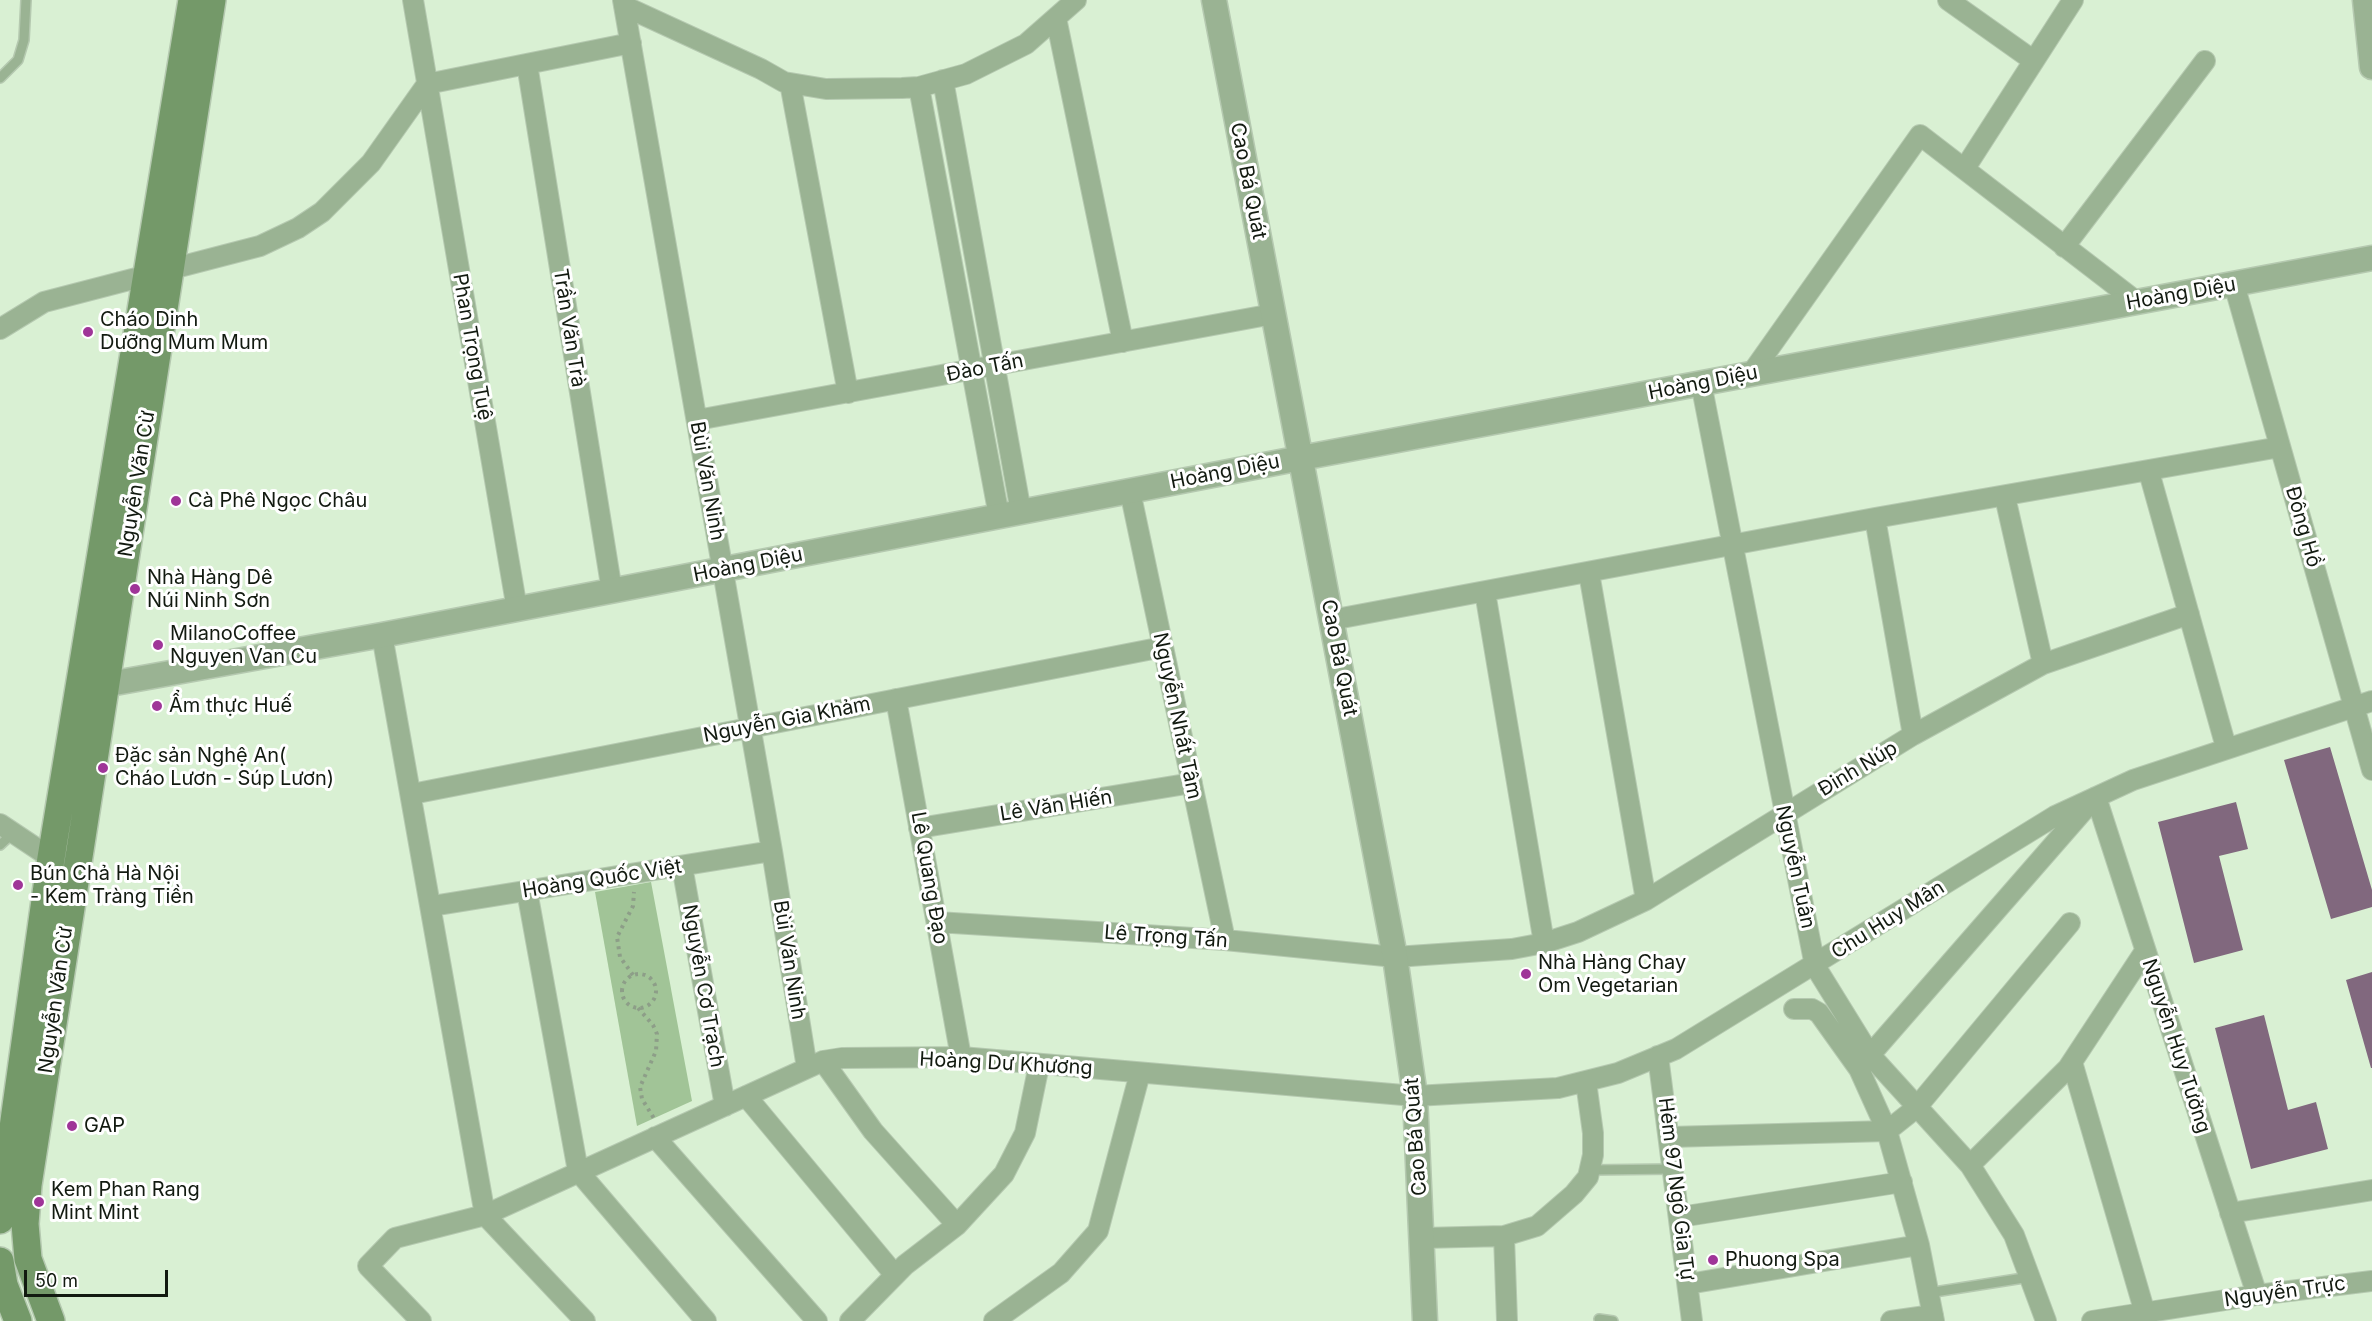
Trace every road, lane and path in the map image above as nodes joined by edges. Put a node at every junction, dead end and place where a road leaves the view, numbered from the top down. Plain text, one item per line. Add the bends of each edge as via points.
1 (26, 0) edge
2 (192, 0) edge
3 (212, 0) edge
4 (413, 0) edge
5 (1076, 0) edge
6 (1214, 0) edge
7 (1948, 0) edge
8 (2073, 0) edge
9 (2365, 0) edge
10 (624, 3) edge
11 (1056, 18) junction
12 (631, 43) junction
13 (2034, 61) junction
14 (2205, 61) dead end
15 (527, 64) junction
16 (2372, 67) edge
17 (0, 78) edge
18 (943, 81) junction
19 (790, 83) junction
20 (427, 84) junction
21 (919, 87) junction
22 (1965, 168) junction
23 (2064, 247) junction
24 (2372, 258) edge
25 (159, 271) junction
26 (2234, 284) junction
27 (2137, 302) junction
28 (1273, 314) junction
29 (0, 329) edge
30 (1123, 342) junction
31 (994, 366) junction
32 (972, 370) junction
33 (1751, 374) junction
34 (1701, 383) junction
35 (848, 393) junction
36 (697, 420) junction
37 (2280, 447) junction
38 (1301, 458) junction
39 (2149, 472) junction
40 (1130, 491) junction
41 (2005, 497) junction
42 (1010, 514) junction
43 (1875, 518) junction
44 (1732, 547) junction
45 (723, 570) junction
46 (1589, 573) junction
47 (612, 591) junction
48 (1485, 592) junction
49 (517, 609) junction
50 (2189, 614) junction
51 (1332, 620) junction
52 (382, 635) junction
53 (1163, 647) junction
54 (2043, 664) junction
55 (106, 684) junction
56 (79, 689) junction
57 (896, 699) junction
58 (2363, 703) edge
59 (750, 728) junction
60 (1913, 735) junction
61 (2226, 747) junction
62 (2372, 770) edge
63 (1192, 783) junction
64 (412, 794) junction
65 (2096, 797) junction
66 (1784, 814) junction
67 (920, 828) junction
68 (4, 834) edge
69 (772, 851) junction
70 (64, 861) junction
71 (682, 866) junction
72 (622, 876) junction
73 (527, 891) junction
74 (1646, 900) junction
75 (432, 906) junction
76 (937, 922) junction
77 (2070, 922) dead end
78 (1224, 940) junction
79 (1544, 943) junction
80 (2145, 951) junction
81 (1395, 957) junction
82 (1815, 966) junction
83 (633, 975) junction
84 (638, 1008) junction
85 (1794, 1009) dead end
86 (1870, 1055) junction
87 (1658, 1056) junction
88 (961, 1057) junction
89 (2072, 1062) junction
90 (815, 1065) junction
91 (1039, 1065) junction
92 (1140, 1073) junction
93 (1586, 1082) junction
94 (747, 1096) junction
95 (1415, 1096) junction
96 (724, 1106) junction
97 (1916, 1108) junction
98 (1887, 1131) junction
99 (659, 1135) junction
100 (1670, 1137) junction
101 (1970, 1165) junction
102 (1674, 1169) junction
103 (1590, 1170) junction
104 (578, 1171) junction
105 (1902, 1182) junction
106 (2372, 1190) edge
107 (2230, 1213) junction
108 (485, 1215) junction
109 (1680, 1217) junction
110 (0, 1220) edge
111 (957, 1225) junction
112 (1504, 1236) junction
113 (1423, 1238) junction
114 (1919, 1245) junction
115 (28, 1259) junction
116 (0, 1262) edge
117 (0, 1270) edge
118 (895, 1275) junction
119 (2031, 1277) junction
120 (2372, 1281) edge
121 (1688, 1284) junction
122 (1928, 1293) junction
123 (2257, 1295) junction
124 (2145, 1313) junction
125 (1933, 1318) edge
126 (1599, 1319) dead end
127 (18, 1321) edge
128 (51, 1321) edge
129 (421, 1321) edge
130 (585, 1321) edge
131 (706, 1321) edge
132 (817, 1321) edge
133 (850, 1321) edge
134 (994, 1321) edge
135 (1425, 1321) edge
136 (1507, 1321) edge
137 (1613, 1321) edge
138 (1692, 1321) edge
139 (1891, 1321) edge
140 (2046, 1321) edge
141 (2092, 1321) edge

1 - 17 lane via 24,40 18,60
2 - 25 main road, Nguyễn Văn Cừ
3 - 25 main road, Nguyễn Văn Cừ
4 - 20 street, Phan Trọng Tuệ
5 - 11 street
6 - 28 street, Cao Bá Quát
7 - 13 street
8 - 13 street
9 - 16 street
10 - 12 street, Bùi Văn Ninh
10 - 19 street
11 - 18 street via 1026,44
11 - 30 street
12 - 15 street
12 - 36 street, Bùi Văn Ninh
13 - 22 street
14 - 23 street
15 - 20 street
15 - 47 street, Trần Văn Trà
18 - 21 street
18 - 31 street
19 - 21 street via 826,89
19 - 35 street
20 - 25 street via 371,163 322,212 260,246
20 - 49 street, Phan Trọng Tuệ
21 - 32 street
22 - 23 street
22 - 33 street via 1920,135
23 - 27 street
24 - 26 street, Hoàng Diệu
25 - 29 street via 44,302
25 - 55 main road, Nguyễn Văn Cừ
25 - 56 main road, Nguyễn Văn Cừ
26 - 27 street, Hoàng Diệu
26 - 37 street, Đông Hồ
27 - 33 street, Hoàng Diệu
28 - 30 street, Đào Tấn
28 - 38 street, Cao Bá Quát
30 - 31 street, Đào Tấn
31 - 32 street, Đào Tấn
31 - 42 street
32 - 35 street, Đào Tấn
32 - 42 street
33 - 34 street, Hoàng Diệu
34 - 38 street, Hoàng Diệu
34 - 44 street, Nguyễn Tuân
35 - 36 street, Đào Tấn
36 - 45 street, Bùi Văn Ninh
37 - 39 street
37 - 58 street, Đông Hồ
38 - 40 street, Hoàng Diệu
38 - 51 street, Cao Bá Quát
39 - 41 street
39 - 50 street
40 - 42 street, Hoàng Diệu
40 - 53 street, Nguyễn Nhất Tâm
41 - 43 street
41 - 54 street
42 - 45 street, Hoàng Diệu
43 - 44 street
43 - 60 street
44 - 46 street
44 - 66 street, Nguyễn Tuân
45 - 47 street, Hoàng Diệu
45 - 59 street, Bùi Văn Ninh
46 - 48 street
46 - 74 street
47 - 49 street, Hoàng Diệu
48 - 51 street
48 - 79 street
49 - 52 street, Hoàng Diệu
50 - 54 street, Đinh Núp
50 - 61 street
51 - 81 street, Cao Bá Quát
52 - 55 street, Hoàng Diệu
52 - 64 street
53 - 57 street, Nguyễn Gia Khảm
53 - 63 street, Nguyễn Nhất Tâm
54 - 60 street, Đinh Núp
55 - 56 street, Hoàng Diệu
55 - 70 main road, Nguyễn Văn Cừ
56 - 70 main road, Nguyễn Văn Cừ
57 - 59 street, Nguyễn Gia Khảm
57 - 67 street, Lê Quang Đạo
58 - 61 street, Chu Huy Mân
58 - 62 street, Đông Hồ
59 - 64 street, Nguyễn Gia Khảm
59 - 69 street, Bùi Văn Ninh
60 - 66 street, Đinh Núp
61 - 65 street, Chu Huy Mân
63 - 67 street, Lê Văn Hiến
63 - 78 street, Nguyễn Nhất Tâm
64 - 75 street
65 - 80 street, Nguyễn Huy Tưởng
65 - 82 street, Chu Huy Mân via 2055,816
65 - 86 street
66 - 74 street, Đinh Núp
66 - 82 street, Nguyễn Tuân
67 - 76 street, Lê Quang Đạo
68 - 70 street
69 - 71 street, Hoàng Quốc Việt
69 - 90 street, Bùi Văn Ninh
70 - 110 main road, Nguyễn Văn Cừ
70 - 115 main road, Nguyễn Văn Cừ via 28,1185
71 - 72 street, Hoàng Quốc Việt
71 - 96 street, Nguyễn Cơ Trạch
72 - 73 street, Hoàng Quốc Việt
72 - 83 path via 635,897 620,929 618,948
73 - 75 street, Hoàng Quốc Việt
73 - 104 street
74 - 79 street, Đinh Núp via 1578,932
75 - 108 street
76 - 78 street, Lê Trọng Tấn
76 - 88 street, Lê Quang Đạo
77 - 97 street
78 - 81 street, Lê Trọng Tấn
79 - 81 street, Đinh Núp
80 - 89 street
80 - 107 street, Nguyễn Huy Tưởng
81 - 95 street, Cao Bá Quát
82 - 86 street, Nguyễn Tuân
82 - 87 street, Chu Huy Mân
83 - 84 path via 624,981 622,993 626,1003
83 - 84 path via 644,975 656,987 651,1003
84 - 99 path via 653,1025 657,1042 643,1077 642,1099
85 - 98 street via 1819,1012 1859,1069
86 - 97 street, Nguyễn Tuân
87 - 93 street, Chu Huy Mân
87 - 100 street, Hẻm 97 Ngô Gia Tự
88 - 90 street, Hoàng Dư Khương via 842,1058
88 - 91 street, Hoàng Dư Khương
89 - 101 street
89 - 124 street
90 - 94 street, Hoàng Dư Khương
90 - 111 street
91 - 92 street, Hoàng Dư Khương
91 - 111 street via 1025,1133 1010,1164
92 - 95 street, Hoàng Dư Khương
92 - 134 street via 1098,1231 1062,1273
93 - 95 street, Chu Huy Mân via 1558,1088
93 - 103 street via 1593,1133
94 - 96 street, Hoàng Dư Khương
94 - 118 street
95 - 113 street, Cao Bá Quát
96 - 99 street, Hoàng Dư Khương
97 - 98 street
97 - 101 street, Nguyễn Tuân
98 - 100 street
98 - 105 street
99 - 104 street, Hoàng Dư Khương
99 - 132 street
100 - 102 street, Hẻm 97 Ngô Gia Tự
101 - 119 street, Nguyễn Tuân via 2014,1235
102 - 103 lane
102 - 109 street, Hẻm 97 Ngô Gia Tự
103 - 112 street via 1574,1194 1552,1215 1537,1226
104 - 108 street, Hoàng Dư Khương
104 - 131 street
105 - 109 street
105 - 114 street
106 - 107 street
107 - 123 street, Nguyễn Huy Tưởng
108 - 129 street, Hoàng Dư Khương via 395,1238 368,1266
108 - 130 street
109 - 121 street, Hẻm 97 Ngô Gia Tự
111 - 118 street
112 - 113 street
112 - 136 street
113 - 135 street, Cao Bá Quát
114 - 121 street
114 - 122 street
115 - 117 street
115 - 128 main road, Nguyễn Văn Cừ
116 - 117 main road
117 - 127 main road
118 - 133 street
119 - 122 lane
119 - 140 street, Nguyễn Tuân
120 - 123 street, Nguyễn Trực
121 - 138 street, Hẻm 97 Ngô Gia Tự
122 - 125 street
123 - 124 street, Nguyễn Trực
124 - 141 street, Nguyễn Trực
125 - 139 street
126 - 137 lane

